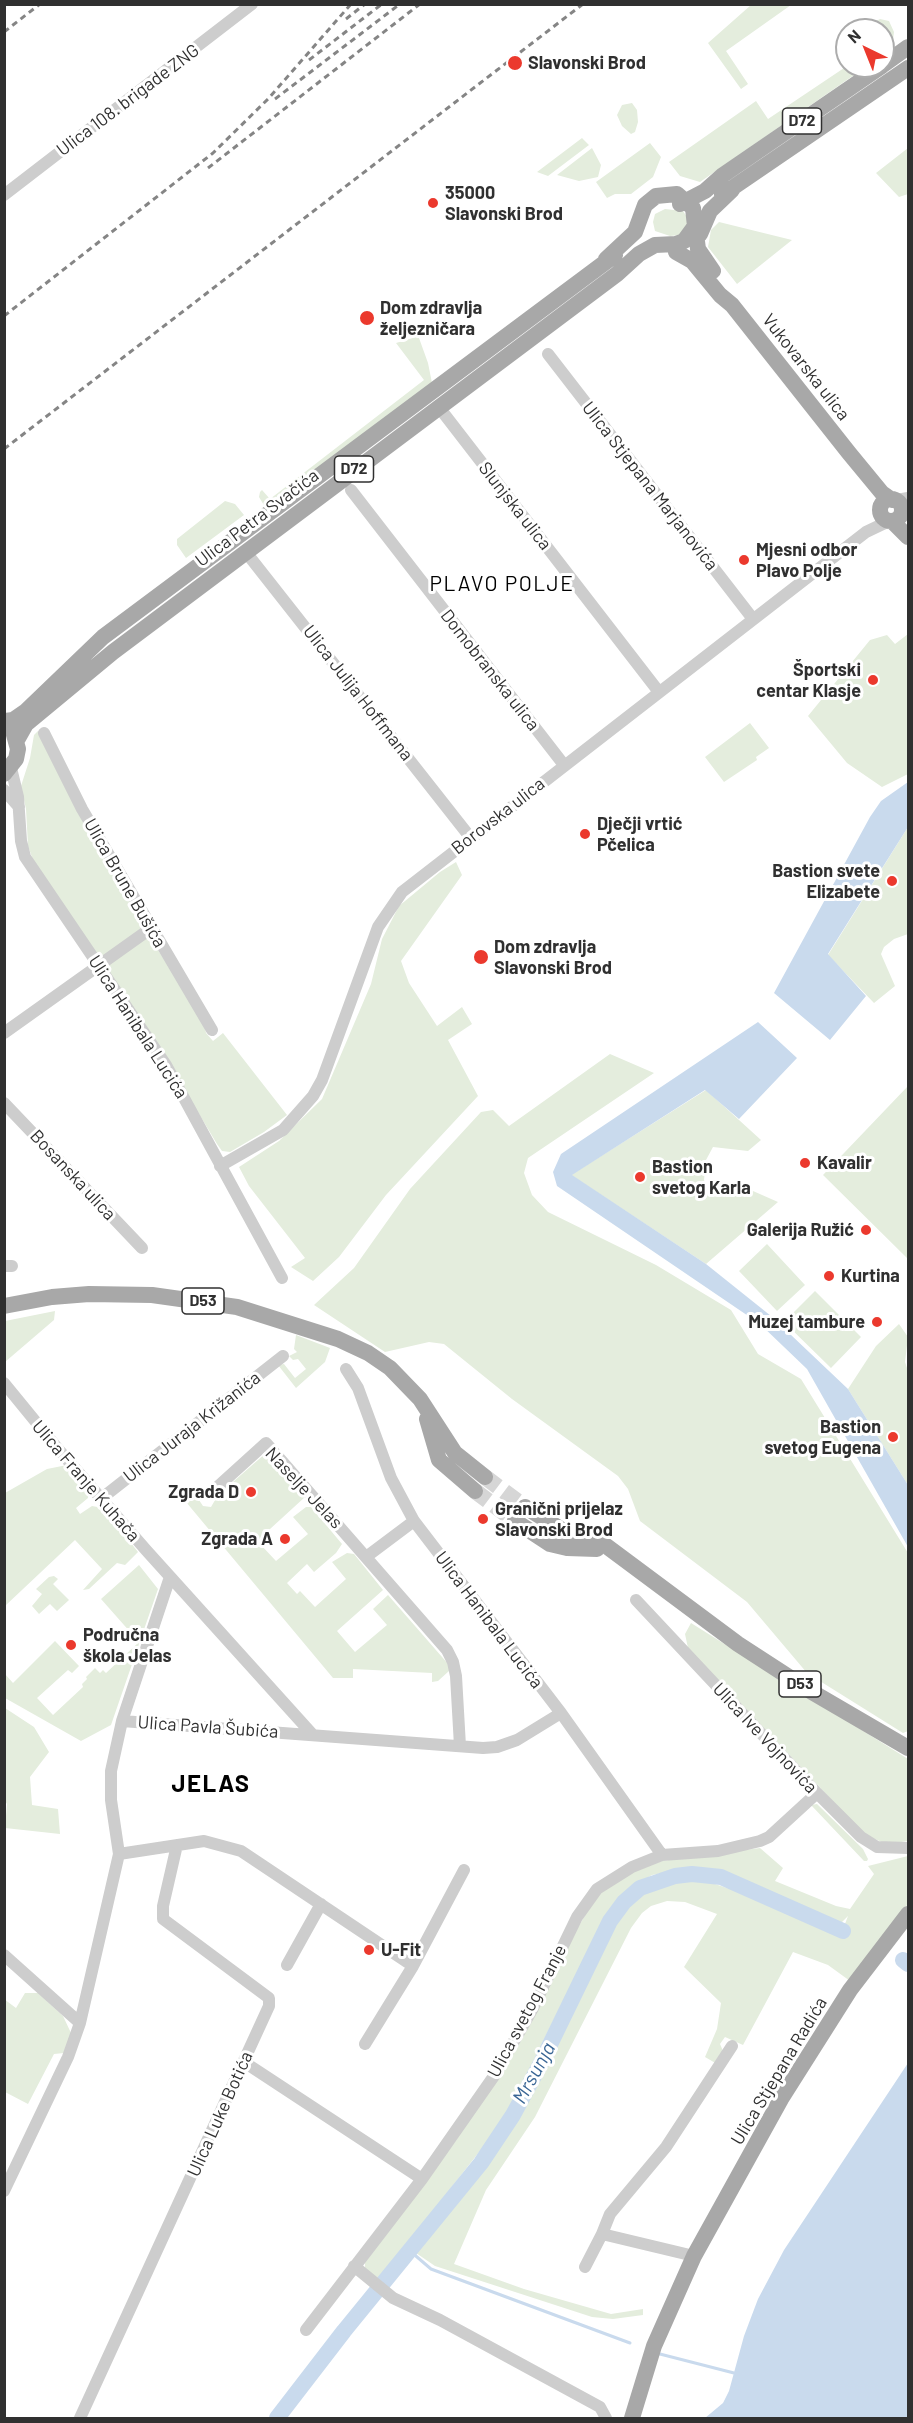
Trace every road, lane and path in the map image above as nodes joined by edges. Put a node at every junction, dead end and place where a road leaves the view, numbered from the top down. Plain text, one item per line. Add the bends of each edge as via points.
1 (252, 4) edge
2 (909, 47) edge
3 (895, 56) edge
4 (909, 68) edge
5 (863, 78) edge
6 (4, 195) edge
7 (685, 199) junction
8 (646, 225) junction
9 (696, 229) junction
10 (664, 249) junction
11 (606, 259) junction
12 (732, 305) junction
13 (548, 354) dead end
14 (438, 406) junction
15 (351, 490) dead end
16 (895, 509) edge
17 (909, 530) edge
18 (909, 537) edge
19 (245, 551) junction
20 (753, 619) junction
21 (658, 692) junction
22 (4, 721) edge
23 (44, 733) dead end
24 (17, 740) junction
25 (564, 765) junction
26 (8, 771) edge
27 (4, 790) edge
28 (20, 809) junction
29 (470, 837) junction
30 (150, 929) junction
31 (99, 966) junction
32 (212, 1030) dead end
33 (4, 1033) edge
34 (4, 1103) edge
35 (220, 1166) junction
36 (142, 1248) dead end
37 (282, 1278) dead end
38 (4, 1306) edge
39 (283, 1356) dead end
40 (346, 1369) dead end
41 (4, 1383) edge
42 (480, 1484) tunnel mouth
43 (213, 1491) dead end
44 (102, 1498) junction
45 (525, 1507) tunnel mouth
46 (414, 1521) junction
47 (515, 1521) tunnel mouth
48 (618, 1556) junction
49 (366, 1557) junction
50 (170, 1577) junction
51 (636, 1600) dead end
52 (561, 1713) junction
53 (122, 1721) junction
54 (313, 1735) junction
55 (460, 1746) junction
56 (909, 1748) edge
57 (817, 1793) junction
58 (177, 1845) junction
59 (909, 1848) edge
60 (119, 1854) junction
61 (662, 1855) junction
62 (464, 1870) dead end
63 (321, 1904) junction
64 (909, 1914) edge
65 (4, 1955) edge
66 (287, 1965) dead end
67 (413, 1966) junction
68 (80, 2023) junction
69 (364, 2044) dead end
70 (732, 2046) dead end
71 (244, 2062) junction
72 (422, 2179) junction
73 (4, 2191) edge
74 (602, 2234) junction
75 (694, 2256) junction
76 (585, 2267) dead end
77 (358, 2270) junction
78 (306, 2330) dead end
79 (80, 2418) edge
80 (606, 2418) edge
81 (632, 2418) edge

1 - 6 street, Ulica 108. brigade ZNG
2 - 3 main road, D72
4 - 9 main road, D72 via 706,206
5 - 7 main road, D72
7 - 8 main road, D72 via 657,204
7 - 9 main road
7 - 11 main road, D72 via 667,193 650,200 635,232
8 - 10 main road via 649,236
8 - 11 main road, D72 via 633,242
9 - 10 main road, D72 via 688,249
9 - 12 main road, Vukovarska ulica via 701,254 728,292
10 - 12 main road, Vukovarska ulica via 692,261
10 - 14 main road, Ulica Petra Svačića / D72 via 639,254
11 - 22 main road, Ulica Petra Svačića / D72 via 103,638 26,711 14,720
12 - 16 main road, Vukovarska ulica via 849,453 878,501
13 - 20 street, Ulica Stjepana Marjanovića
14 - 19 main road, Ulica Petra Svačića / D72
14 - 21 street, Slunjska ulica
15 - 25 street, Domobranska ulica
16 - 17 main road, Vukovarska ulica
16 - 18 main road, Vukovarska ulica
16 - 20 street, Borovska ulica
19 - 24 main road, Ulica Petra Svačića / D72 via 69,688 26,724
19 - 29 street, Ulica Julija Hoffmana
20 - 21 street, Borovska ulica
21 - 25 street, Borovska ulica
22 - 24 main road, D72
23 - 30 street, Ulica Brune Bušića
24 - 26 main road, D72 via 18,749
25 - 29 street, Borovska ulica
26 - 28 street, Ulica Hanibala Lucića
27 - 28 street
28 - 31 street, Ulica Hanibala Lucića via 25,856
29 - 35 street, Borovska ulica via 408,886 386,913 322,1080 303,1110 276,1135
30 - 31 street
30 - 32 street, Ulica Brune Bušića
31 - 33 street
31 - 35 street, Ulica Hanibala Lucića via 166,1065
34 - 36 street, Bosanska ulica
35 - 37 street, Ulica Hanibala Lucića
38 - 42 main road, D53 via 52,1297 117,1294 177,1298 237,1307 362,1349 390,1368 423,1404
39 - 44 street, Ulica Juraja Križanića
40 - 46 street, Ulica Hanibala Lucića via 358,1388 391,1478
41 - 44 street, Ulica Franje Kuhača
43 - 49 street, Naselje Jelas via 266,1443
44 - 50 street, Ulica Franje Kuhača
45 - 48 main road, D53 via 556,1528 601,1544
46 - 49 street
46 - 52 street, Ulica Hanibala Lucića
47 - 48 main road, D53 via 550,1544
48 - 56 main road, D53 via 738,1644
49 - 55 street, Naselje Jelas via 447,1650 453,1662
50 - 53 street
50 - 54 street, Ulica Franje Kuhača
51 - 57 street, Ulica Ive Vojnovića
52 - 55 street, Ulica Pavla Šubića via 518,1740 497,1747
52 - 61 street, Ulica Hanibala Lucića
53 - 54 street, Ulica Pavla Šubića
53 - 60 street, Ulica Pavla Šubića via 111,1771
54 - 55 street, Ulica Pavla Šubića
57 - 59 street, Ulica Ive Vojnovića via 861,1837 877,1847
57 - 61 street, Ulica svetog Franje via 760,1841 718,1851
58 - 60 street
58 - 63 street via 204,1841 241,1851
58 - 71 street, Ulica Luke Botića via 163,1919 269,1998
60 - 68 street, Ulica Pavla Šubića
61 - 72 street, Ulica svetog Franje via 616,1876 588,1899 515,2042
62 - 67 street
63 - 66 street
63 - 67 street
64 - 75 main road, Ulica Stjepana Radića via 850,1990 788,2089
65 - 68 street
67 - 69 street
68 - 73 street, Ulica Pavla Šubića
70 - 74 street via 666,2147 610,2214
71 - 72 street
71 - 79 street, Ulica Luke Botića
72 - 77 street, Ulica svetog Franje
74 - 75 street
74 - 76 street
75 - 81 main road, Ulica Stjepana Radića via 654,2346
77 - 78 street, Ulica svetog Franje
77 - 80 street via 393,2298 600,2407

